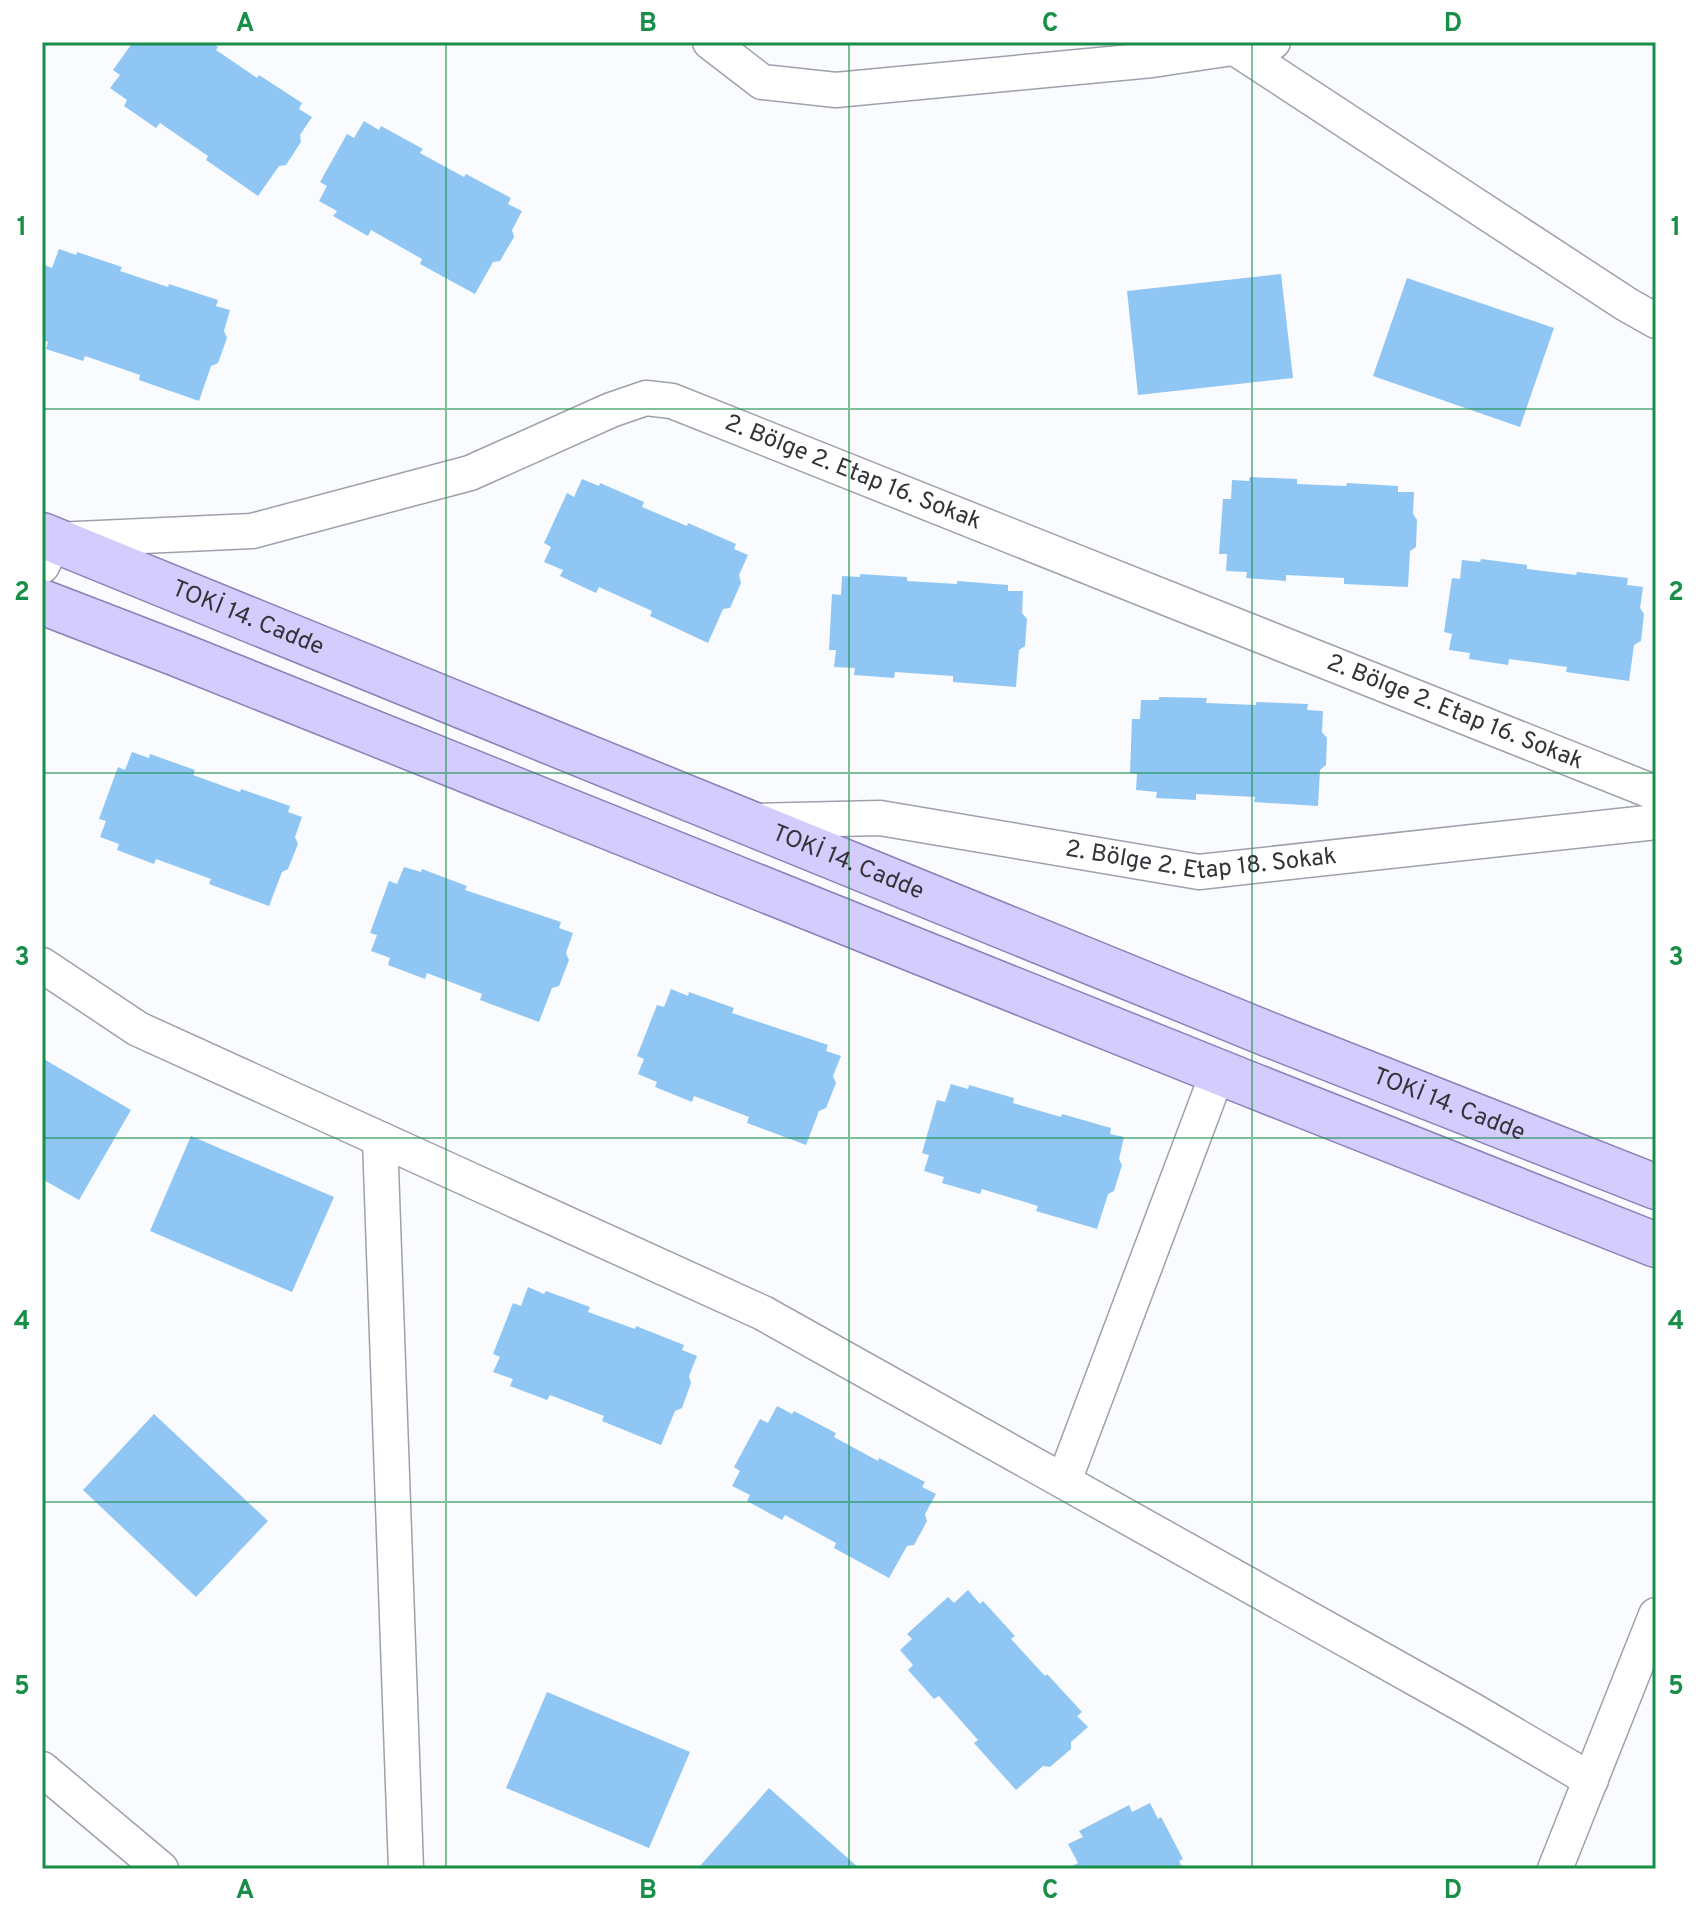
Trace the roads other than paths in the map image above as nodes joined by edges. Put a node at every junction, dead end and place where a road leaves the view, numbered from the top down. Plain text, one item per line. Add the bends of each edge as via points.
1 (710, 42) edge
2 (1273, 42) edge
3 (1235, 48) junction
4 (1656, 321) edge
5 (46, 547) edge
6 (42, 602) edge
7 (1656, 793) edge
8 (745, 821) junction
9 (1656, 822) edge
10 (42, 965) edge
11 (1218, 1072) junction
12 (380, 1139) junction
13 (1656, 1187) edge
14 (1656, 1245) edge
15 (1064, 1481) junction
16 (1656, 1615) edge
17 (42, 1769) edge
18 (1591, 1780) junction
19 (161, 1869) edge
20 (406, 1869) edge
21 (1555, 1869) edge

1 - 3 street via 762,82 836,90
2 - 3 street
3 - 4 street
5 - 7 street, 2. Bölge 2. Etap 16. Sokak via 252,531 470,473 646,398 672,401
5 - 8 main road, TOKİ 14. Cadde
6 - 11 main road
8 - 9 street, 2. Bölge 2. Etap 18. Sokak via 880,818 1199,872
8 - 13 main road, TOKİ 14. Cadde
10 - 12 street via 138,1029
11 - 14 main road
11 - 15 street
12 - 15 street via 763,1313
12 - 20 street
15 - 18 street
16 - 18 street
17 - 19 street
18 - 21 street

